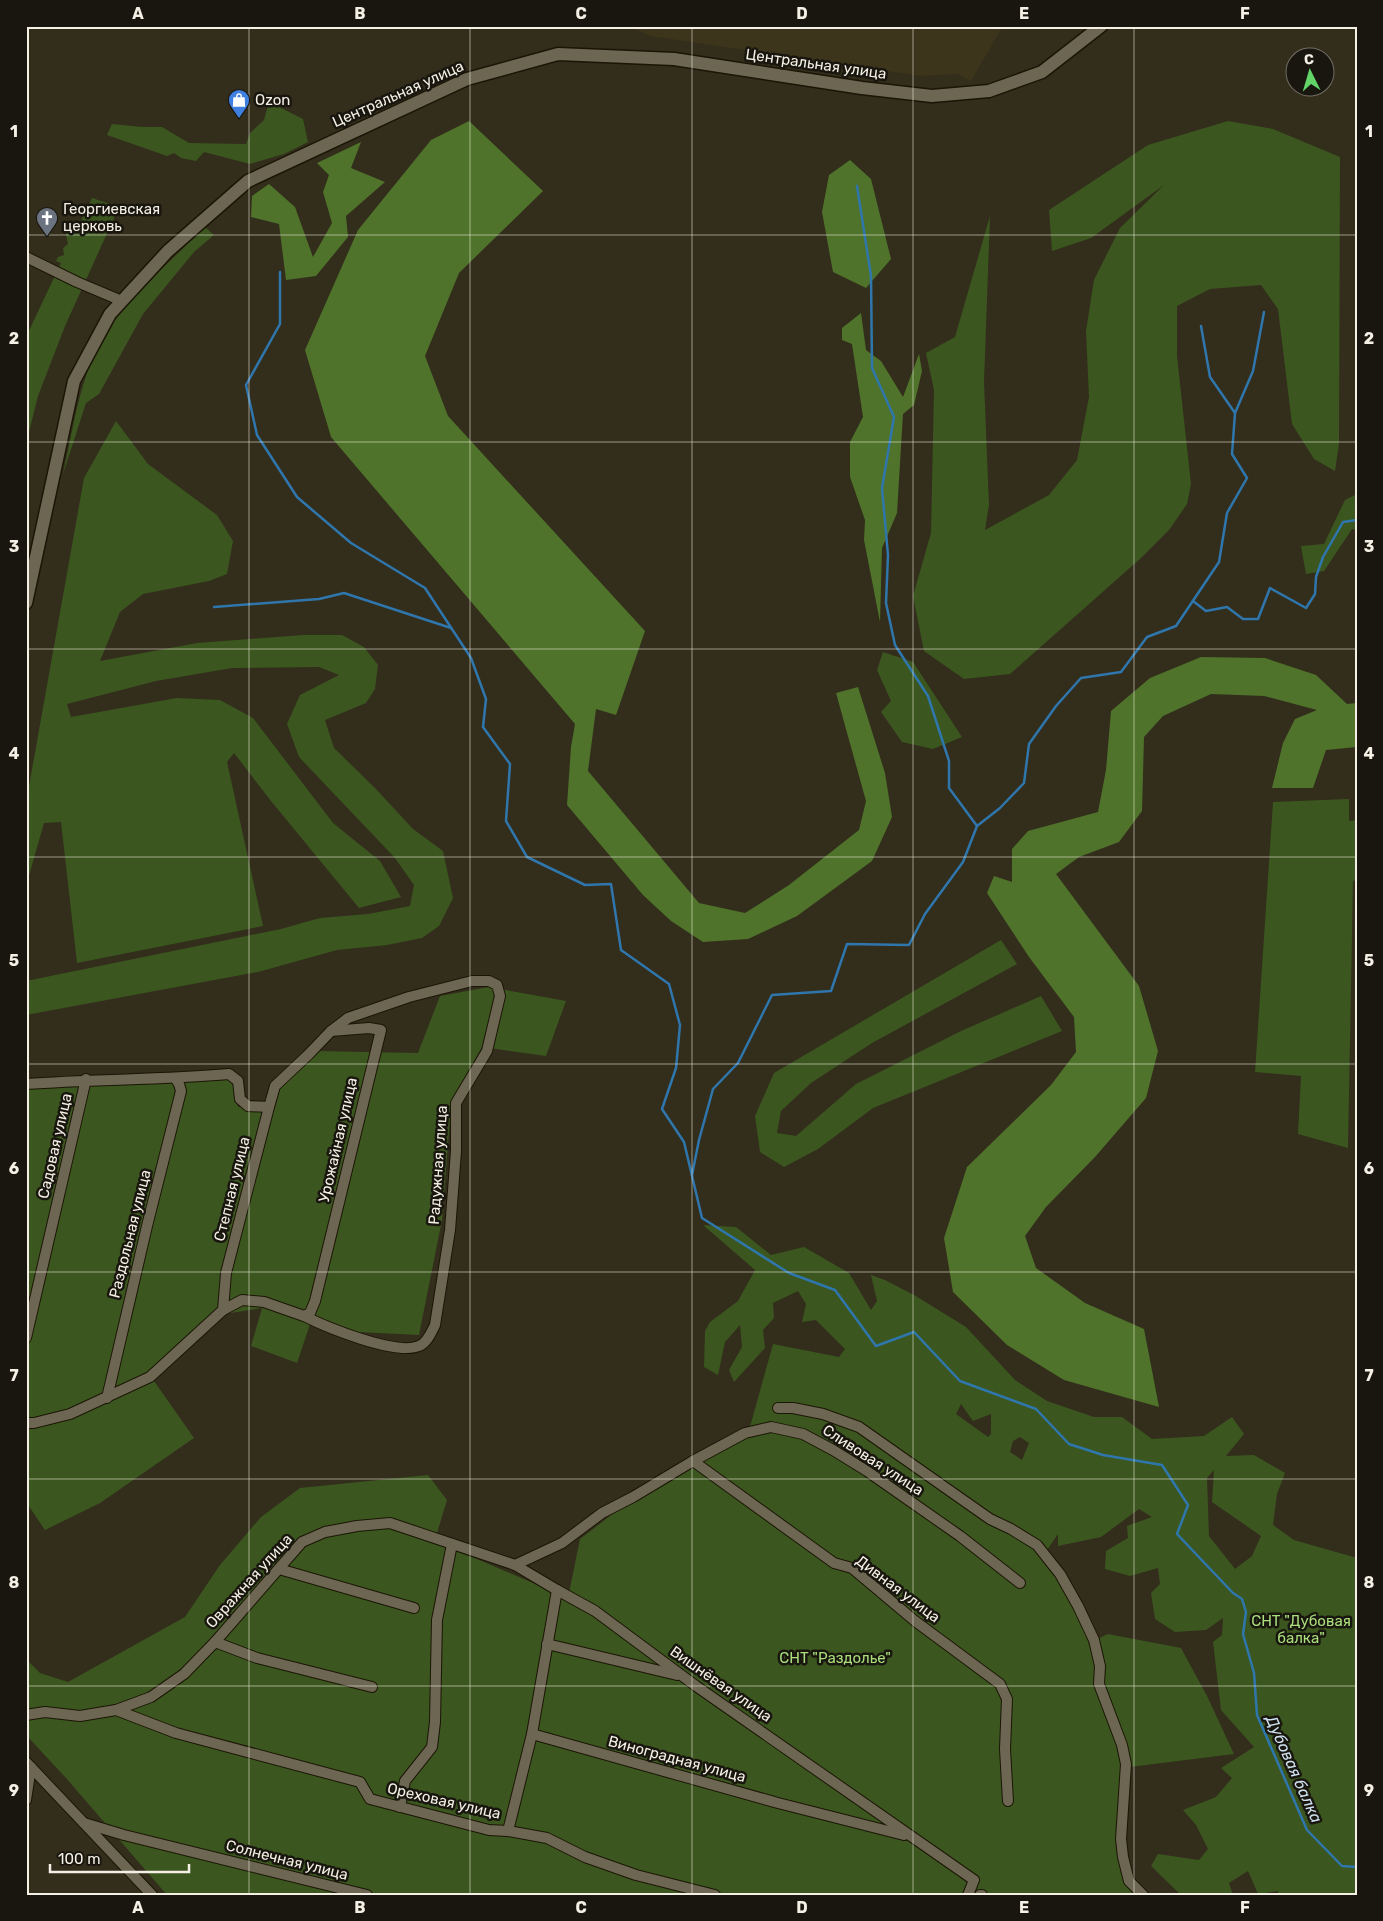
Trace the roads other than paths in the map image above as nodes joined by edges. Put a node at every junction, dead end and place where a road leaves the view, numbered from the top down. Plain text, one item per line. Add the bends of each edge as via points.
1 (1100, 26) edge
2 (26, 257) edge
3 (122, 301) junction
4 (26, 603) edge
5 (331, 1030) junction
6 (175, 1078) junction
7 (86, 1079) junction
8 (26, 1084) edge
9 (269, 1107) junction
10 (223, 1310) junction
11 (304, 1316) junction
12 (26, 1338) edge
13 (107, 1398) junction
14 (778, 1408) dead end
15 (26, 1422) edge
16 (693, 1461) junction
17 (452, 1544) junction
18 (515, 1565) junction
19 (278, 1569) junction
20 (1020, 1584) dead end
21 (557, 1590) junction
22 (414, 1608) dead end
23 (215, 1642) junction
24 (547, 1644) junction
25 (683, 1676) junction
26 (372, 1687) dead end
27 (116, 1710) junction
28 (26, 1715) edge
29 (532, 1734) junction
30 (29, 1764) edge
31 (26, 1800) edge
32 (1008, 1800) dead end
33 (400, 1807) junction
34 (84, 1823) junction
35 (508, 1831) junction
36 (910, 1837) junction
37 (152, 1895) edge
38 (367, 1895) edge
39 (716, 1895) edge
40 (968, 1895) edge
41 (1143, 1895) edge

1 - 3 street, Центральная улица via 1042,72 989,91 932,96 674,59 558,54 467,79 248,181 168,251
2 - 3 street
3 - 4 street, Центральная улица via 110,314 74,381
5 - 9 street via 275,1086
5 - 11 street, Урожайная улица via 381,1030 315,1301 310,1313
5 - 11 street, Радужная улица via 348,1018 409,997 472,981 489,981 497,985 500,996 487,1051 456,1103 450,1230 435,1325 429,1338 420,1346 407,1348 362,1340
6 - 7 street
6 - 9 street via 229,1074 238,1081 240,1099 248,1106
6 - 13 street, Раздольная улица via 181,1091
7 - 8 street
7 - 12 street, Садовая улица
9 - 10 street, Степная улица via 226,1272
10 - 11 street via 242,1300 264,1302
10 - 13 street via 150,1377
13 - 15 street via 70,1414
14 - 41 street via 823,1414 859,1427 990,1519 1036,1545 1060,1574 1094,1640 1100,1666 1099,1684 1122,1745 1126,1764 1121,1839 1123,1857 1129,1881
16 - 18 street via 602,1513 562,1542
16 - 20 street, Сливовая улица via 745,1433 771,1427 803,1434 867,1471 960,1536
16 - 32 street, Дивная улица via 834,1564 852,1568 915,1621 1000,1684 1007,1699
17 - 18 street, Овражная улица
17 - 19 street, Овражная улица via 390,1523 357,1526 325,1532 302,1542
17 - 33 street via 437,1620 432,1748 405,1781
18 - 21 street, Вишнёвая улица
19 - 22 street
19 - 23 street, Овражная улица
21 - 24 street
21 - 25 street, Вишнёвая улица via 594,1611
23 - 26 street via 257,1658
23 - 27 street, Овражная улица via 184,1674 151,1697
24 - 25 street
24 - 29 street
25 - 36 street, Вишнёвая улица
27 - 28 street via 80,1716 45,1712
27 - 33 street, Ореховая улица via 176,1733 360,1782 370,1799
29 - 35 street
29 - 36 street, Виноградная улица
30 - 31 street
30 - 34 street
33 - 35 street, Ореховая улица via 489,1830
34 - 37 street
34 - 38 street, Солнечная улица
35 - 39 street, Ореховая улица via 547,1838 636,1875
36 - 40 street, Вишнёвая улица via 974,1880

